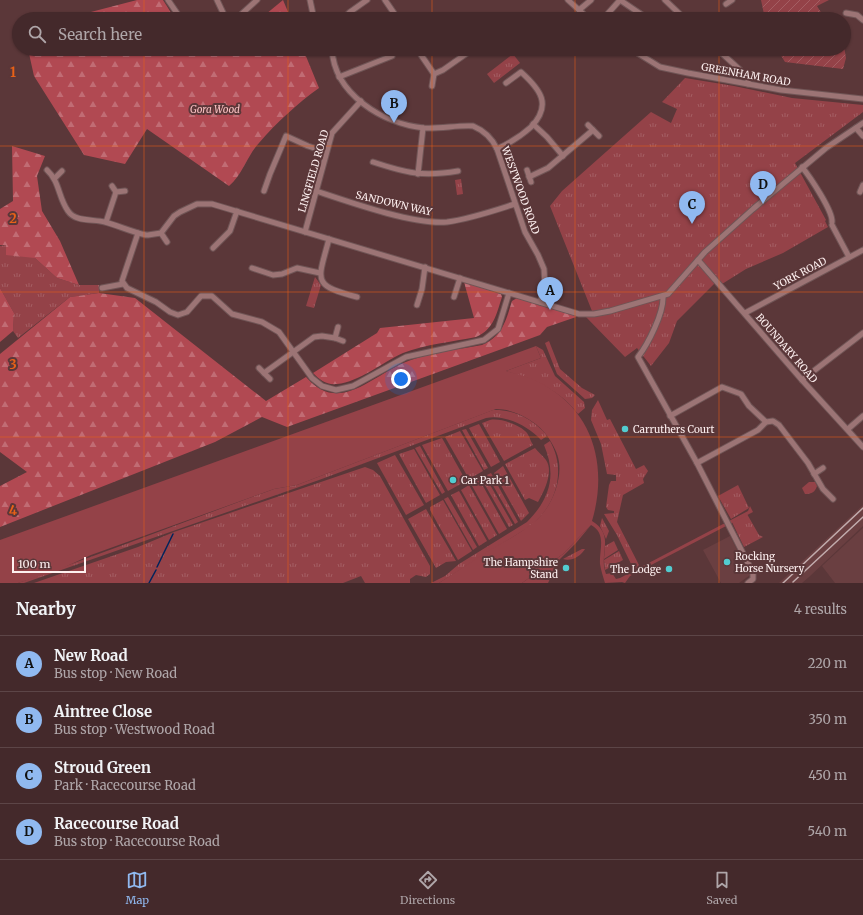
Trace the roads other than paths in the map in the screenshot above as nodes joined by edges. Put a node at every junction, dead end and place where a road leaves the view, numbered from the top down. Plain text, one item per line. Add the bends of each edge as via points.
1 (168, 0) edge
2 (217, 0) edge
3 (257, 0) edge
4 (317, 0) edge
5 (367, 0) edge
6 (385, 0) edge
7 (568, 0) edge
8 (591, 0) edge
9 (620, 0) edge
10 (664, 0) edge
11 (733, 0) edge
12 (310, 1) edge
13 (726, 4) dead end
14 (579, 10) joint
15 (176, 12) edge
16 (223, 12) edge
17 (244, 12) edge
18 (312, 12) edge
19 (350, 12) edge
20 (393, 12) edge
21 (609, 12) edge
22 (638, 12) edge
23 (677, 12) edge
24 (851, 14) edge
25 (863, 20) edge
26 (333, 56) edge
27 (392, 56) dead end
28 (422, 56) edge
29 (462, 56) edge
30 (642, 56) edge
31 (725, 56) edge
32 (434, 74) junction
33 (339, 77) junction
34 (506, 83) dead end
35 (748, 84) junction
36 (432, 86) dead end
37 (863, 99) edge
38 (361, 101) junction
39 (863, 123) edge
40 (534, 124) junction
41 (588, 125) dead end
42 (424, 128) junction
43 (856, 128) junction
44 (593, 130) junction
45 (599, 136) dead end
46 (863, 136) edge
47 (497, 149) junction
48 (326, 152) junction
49 (563, 156) junction
50 (373, 162) dead end
51 (802, 167) junction
52 (47, 170) dead end
53 (527, 170) dead end
54 (62, 171) dead end
55 (458, 171) dead end
56 (418, 174) junction
57 (55, 178) junction
58 (863, 185) edge
59 (112, 186) dead end
60 (125, 191) dead end
61 (264, 191) dead end
62 (316, 191) junction
63 (116, 192) junction
64 (860, 192) dead end
65 (515, 204) junction
66 (237, 211) junction
67 (106, 222) junction
68 (305, 232) junction
69 (138, 233) junction
70 (161, 233) junction
71 (329, 239) junction
72 (167, 242) dead end
73 (213, 248) dead end
74 (863, 250) edge
75 (849, 257) junction
76 (698, 260) junction
77 (425, 267) junction
78 (252, 268) dead end
79 (320, 273) junction
80 (460, 278) junction
81 (123, 284) junction
82 (102, 288) dead end
83 (509, 293) junction
84 (663, 296) junction
85 (357, 297) dead end
86 (454, 297) dead end
87 (540, 302) junction
88 (417, 305) dead end
89 (745, 313) junction
90 (338, 327) dead end
91 (863, 333) edge
92 (335, 338) junction
93 (343, 341) dead end
94 (293, 351) junction
95 (259, 368) dead end
96 (264, 373) junction
97 (270, 378) dead end
98 (802, 380) junction
99 (670, 416) junction
100 (863, 416) edge
101 (766, 422) junction
102 (848, 429) junction
103 (863, 447) edge
104 (697, 463) junction
105 (823, 468) dead end
106 (814, 474) junction
107 (833, 500) dead end
108 (748, 583) edge

1 - 15 street
2 - 16 street
3 - 17 street
4 - 12 street
5 - 19 street
6 - 20 street
7 - 14 street
8 - 14 street
9 - 21 street
9 - 22 street
10 - 23 street
11 - 13 street
12 - 18 street
24 - 25 street
26 - 33 street, WESTWOOD ROAD
27 - 33 street
28 - 32 street
29 - 32 street
30 - 35 street, GREENHAM ROAD via 660,67
31 - 35 street via 748,77
32 - 36 street
33 - 38 street, WESTWOOD ROAD via 348,90
34 - 40 street via 521,72 540,95 543,108 541,116
35 - 37 street, GREENHAM ROAD via 792,92
38 - 42 street, WESTWOOD ROAD via 389,118
38 - 48 street, LINGFIELD ROAD via 335,128
39 - 43 street
40 - 47 street via 515,141
40 - 49 street
41 - 44 street
42 - 47 street, WESTWOOD ROAD via 473,126 487,134
42 - 56 street
43 - 46 street
43 - 51 street
44 - 45 street
44 - 49 street
47 - 65 street, WESTWOOD ROAD
48 - 61 street via 308,146 287,133
48 - 62 street, LINGFIELD ROAD
49 - 53 street via 530,180
50 - 56 street
51 - 75 street via 832,218 832,224
51 - 76 street
52 - 57 street
54 - 57 street
55 - 56 street
57 - 67 street via 70,213 80,218
58 - 64 street
59 - 63 street
60 - 63 street
62 - 65 street, SANDOWN WAY via 383,211 436,221 460,220
62 - 68 street, LINGFIELD ROAD
63 - 67 street
65 - 87 street, WESTWOOD ROAD via 525,232 544,268 545,287
66 - 68 street
66 - 70 street via 212,204 197,204 174,216
66 - 73 street via 230,231
67 - 69 street
68 - 71 street
69 - 70 street
69 - 81 street
70 - 72 street
71 - 77 street
71 - 79 street
74 - 75 street, YORK ROAD
75 - 89 street, YORK ROAD
76 - 84 street via 668,294
76 - 89 street, BOUNDARY ROAD
77 - 80 street
77 - 88 street
78 - 79 street via 273,275 297,268
79 - 85 street via 323,282 330,289
80 - 83 street
80 - 86 street
81 - 82 street
81 - 94 street via 174,315 187,312 201,296 212,296 232,314 262,322 278,332
83 - 87 street
83 - 94 street via 500,325 484,340 406,357 346,388 336,390 318,384
84 - 87 street via 594,314 579,314
84 - 99 street via 661,311 644,350 638,357
89 - 98 street, BOUNDARY ROAD
90 - 92 street
91 - 98 street
92 - 93 street
92 - 94 street via 317,336
94 - 96 street
95 - 96 street
96 - 97 street
98 - 102 street, BOUNDARY ROAD
99 - 101 street via 722,387 741,394 749,406
99 - 104 street
100 - 102 street
101 - 104 street via 758,430
101 - 106 street via 773,422 779,426
102 - 103 street, BOUNDARY ROAD
104 - 108 street via 754,573
105 - 106 street
106 - 107 street

